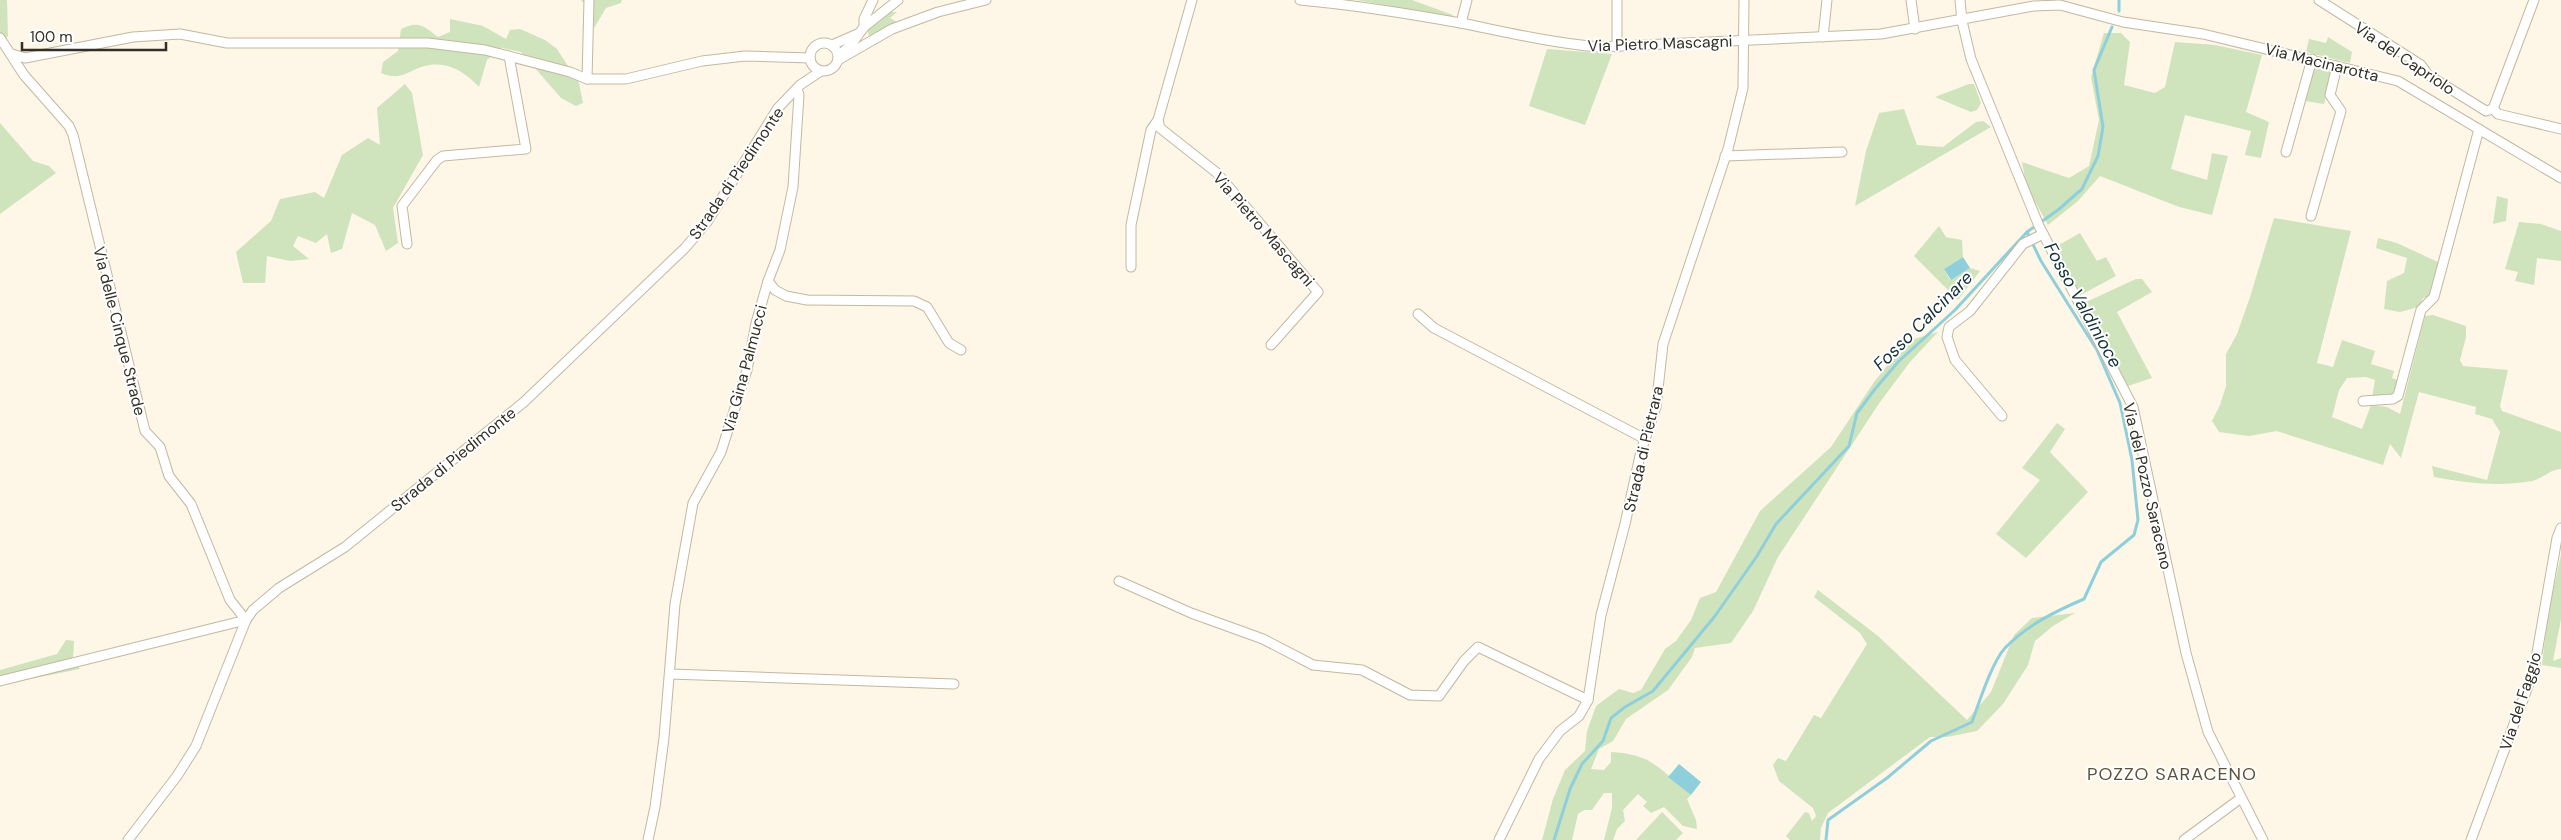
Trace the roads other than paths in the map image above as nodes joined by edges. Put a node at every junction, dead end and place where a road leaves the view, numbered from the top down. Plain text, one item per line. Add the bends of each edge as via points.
1 (589, 0) edge
2 (873, 0) edge
3 (898, 0) edge
4 (986, 0) edge
5 (1192, 0) edge
6 (1300, 0) edge
7 (1467, 0) edge
8 (1616, 0) edge
9 (1744, 0) edge
10 (1827, 0) edge
11 (1911, 0) edge
12 (1960, 0) edge
13 (2319, 0) edge
14 (2534, 0) edge
15 (2060, 3) edge
16 (1962, 21) junction
17 (1461, 23) junction
18 (1915, 28) junction
19 (861, 30) junction
20 (1823, 37) junction
21 (0, 38) edge
22 (1744, 39) junction
23 (835, 44) junction
24 (850, 46) junction
25 (864, 46) junction
26 (1617, 47) junction
27 (12, 54) junction
28 (509, 56) junction
29 (839, 57) junction
30 (2312, 59) junction
31 (810, 60) junction
32 (2337, 66) junction
33 (821, 71) junction
34 (586, 79) junction
35 (799, 87) junction
36 (2493, 109) junction
37 (1158, 120) junction
38 (2479, 129) junction
39 (2561, 129) edge
40 (1842, 152) dead end
41 (2286, 152) dead end
42 (1725, 156) junction
43 (2561, 178) edge
44 (2311, 216) dead end
45 (2043, 234) junction
46 (407, 244) dead end
47 (1131, 267) dead end
48 (768, 282) junction
49 (1418, 314) dead end
50 (1271, 345) dead end
51 (961, 350) dead end
52 (2363, 401) dead end
53 (2002, 416) dead end
54 (1645, 439) junction
55 (2561, 528) edge
56 (1118, 581) dead end
57 (246, 620) junction
58 (670, 674) junction
59 (0, 681) edge
60 (954, 684) dead end
61 (1588, 700) junction
62 (2241, 798) junction
63 (128, 840) edge
64 (648, 840) edge
65 (1499, 840) edge
66 (2184, 840) edge
67 (2262, 840) edge
68 (2471, 840) edge

1 - 34 street
2 - 19 street
3 - 19 street
4 - 25 street via 929,15 892,29
5 - 37 street
6 - 17 street, Via Pietro Mascagni
7 - 17 street
8 - 26 street
9 - 22 street, Strada di Pietrara
10 - 20 street
11 - 18 street
12 - 16 street, Via del Pozzo Saraceno
13 - 36 street, Via del Capriolo via 2421,65 2428,75 2486,111
14 - 36 street
15 - 16 street, Via Macinarotta
15 - 30 street, Via Macinarotta via 2123,22 2202,34
16 - 18 street, Via Pietro Mascagni
16 - 45 street, Via del Pozzo Saraceno via 1971,60
17 - 26 street, Via Pietro Mascagni via 1560,44
18 - 20 street, Via Pietro Mascagni via 1881,34
19 - 23 street
19 - 24 street
20 - 22 street, Via Pietro Mascagni
21 - 27 street, Via delle Cinque Strade
22 - 26 street, Via Pietro Mascagni
22 - 42 street, Strada di Pietrara via 1743,88
23 - 24 street
23 - 29 street
23 - 31 street via 818,45
24 - 25 street
24 - 29 street
25 - 29 street
27 - 28 street via 25,58 133,37 180,34 227,43 428,43
27 - 57 street, Via delle Cinque Strade via 24,75 69,126 73,135 145,431 160,447 169,476 191,504 230,600
28 - 34 street
28 - 46 street via 526,149 443,156 437,160 402,206
29 - 33 street via 829,68
30 - 32 street, Via Macinarotta
30 - 41 street
31 - 33 street via 815,69
31 - 34 street via 745,56 702,61 626,79
31 - 35 street, Strada di Piedimonte
32 - 38 street, Via Macinarotta via 2398,81
32 - 44 street via 2330,95 2341,112
33 - 35 street, Strada di Piedimonte
35 - 48 street, Via Gina Palmucci via 793,187 780,250
35 - 57 street, Strada di Piedimonte via 778,108 707,222 685,248 510,414 345,547 279,588
36 - 39 street, Via del Capriolo via 2498,114
37 - 47 street via 1151,130 1131,225
37 - 50 street, Via Pietro Mascagni via 1160,128 1217,173 1318,292
38 - 43 street, Via Macinarotta
38 - 52 street via 2434,297 2421,310 2398,396
40 - 42 street
42 - 54 street, Strada di Pietrara via 1663,344 1656,407
45 - 53 street via 2023,244 1970,311 1949,327 1947,337 1954,360
45 - 62 street, Via del Pozzo Saraceno via 2133,407 2186,653 2208,732
48 - 51 street via 786,296 807,300 914,301 927,307 949,343
48 - 58 street, Via Gina Palmucci via 747,370 721,452 692,502 675,604
49 - 54 street via 1434,328
54 - 61 street, Strada di Pietrara via 1601,614
55 - 68 street, Via del Faggio via 2556,538 2534,670
56 - 61 street via 1191,613 1263,639 1313,665 1362,670 1410,695 1439,696 1478,647
57 - 59 street
57 - 63 street, Strada di Piedimonte via 196,746
58 - 60 street
58 - 64 street, Via Gina Palmucci via 655,807
61 - 65 street, Strada di Pietrara via 1579,716 1560,731 1539,759
62 - 66 street
62 - 67 street, Via del Pozzo Saraceno

